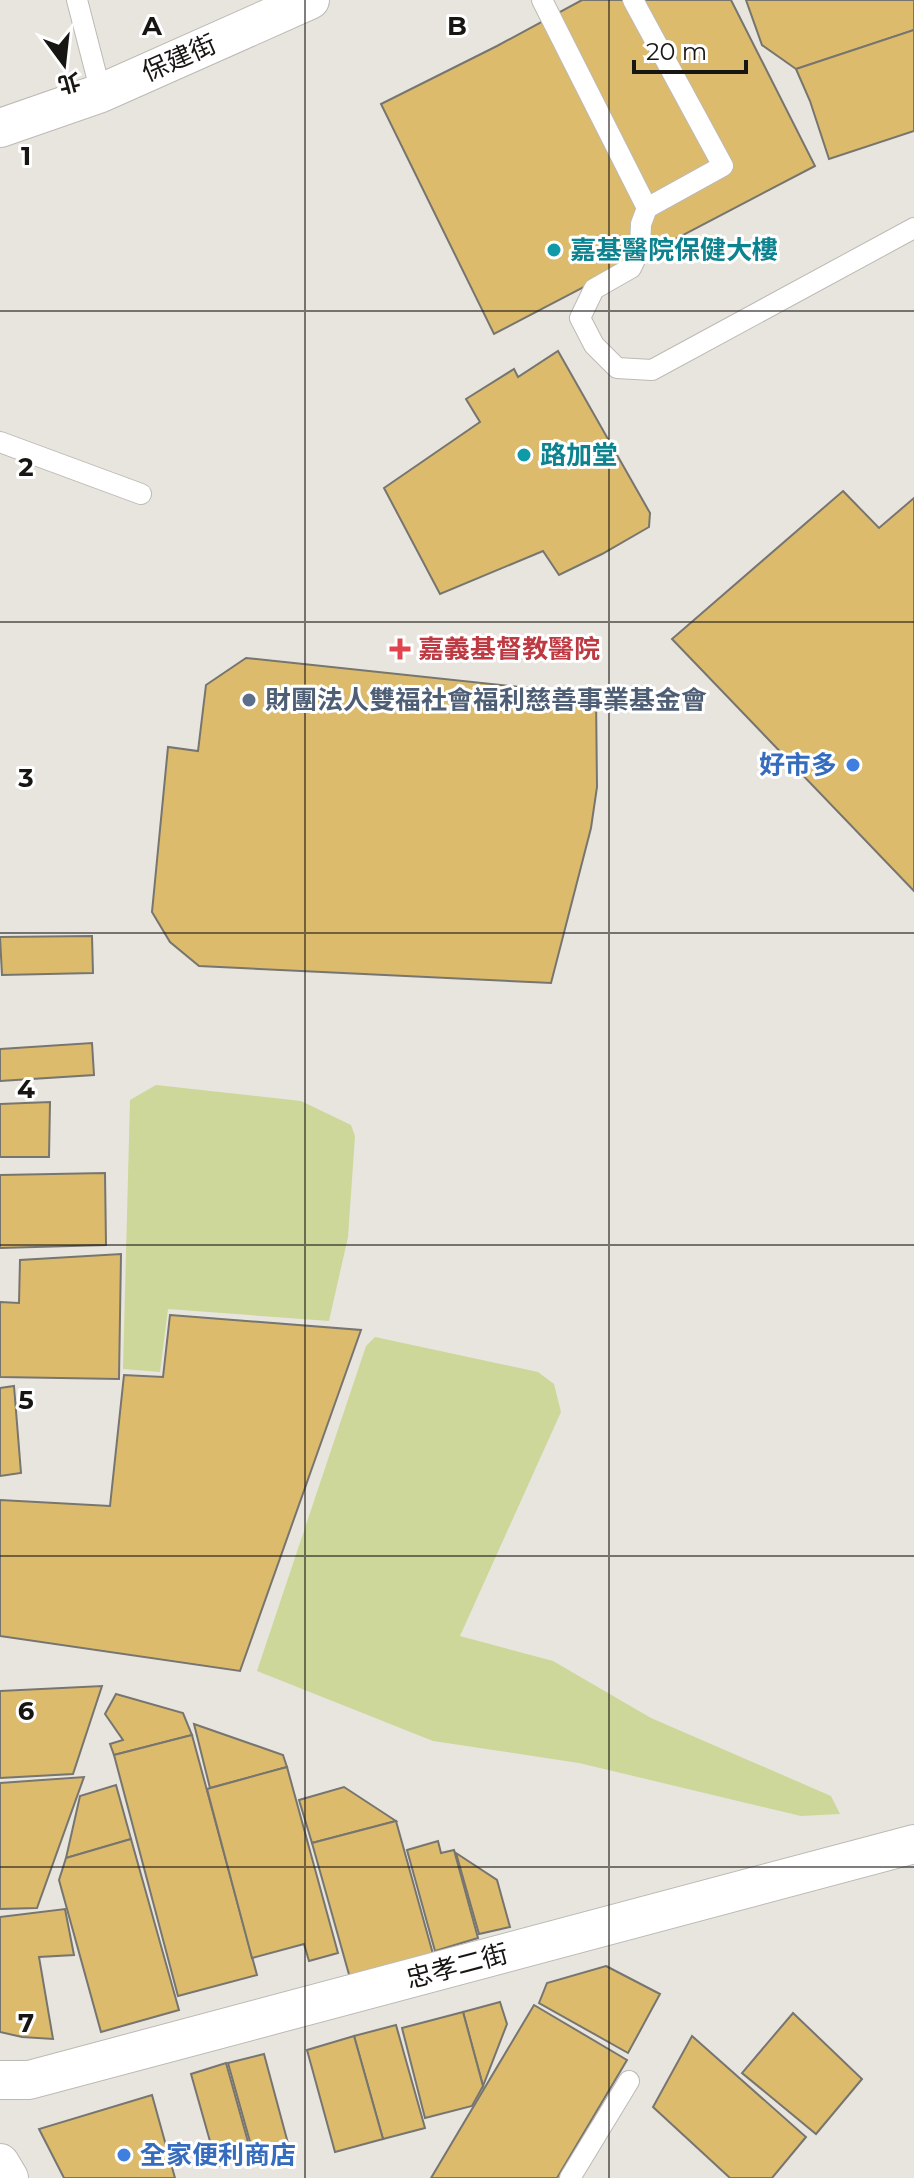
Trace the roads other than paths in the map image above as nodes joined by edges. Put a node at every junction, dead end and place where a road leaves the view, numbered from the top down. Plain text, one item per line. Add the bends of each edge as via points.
1 (77, 0) edge
2 (310, 0) edge
3 (542, 0) edge
4 (633, 0) edge
5 (101, 93) junction
6 (0, 128) edge
7 (647, 208) junction
8 (914, 228) edge
9 (0, 442) edge
10 (141, 494) dead end
11 (914, 1844) edge
12 (0, 2080) edge
13 (629, 2081) dead end
14 (0, 2163) edge
15 (9, 2178) edge
16 (570, 2178) edge

1 - 5 lane
2 - 5 street, 保建街
3 - 7 lane
4 - 7 lane via 723,166
5 - 6 street, 保建街
7 - 8 lane via 631,268 594,289 580,318 594,345 617,368 652,370
9 - 10 lane
11 - 12 street, 忠孝二街 via 29,2080
13 - 16 lane
14 - 15 street

